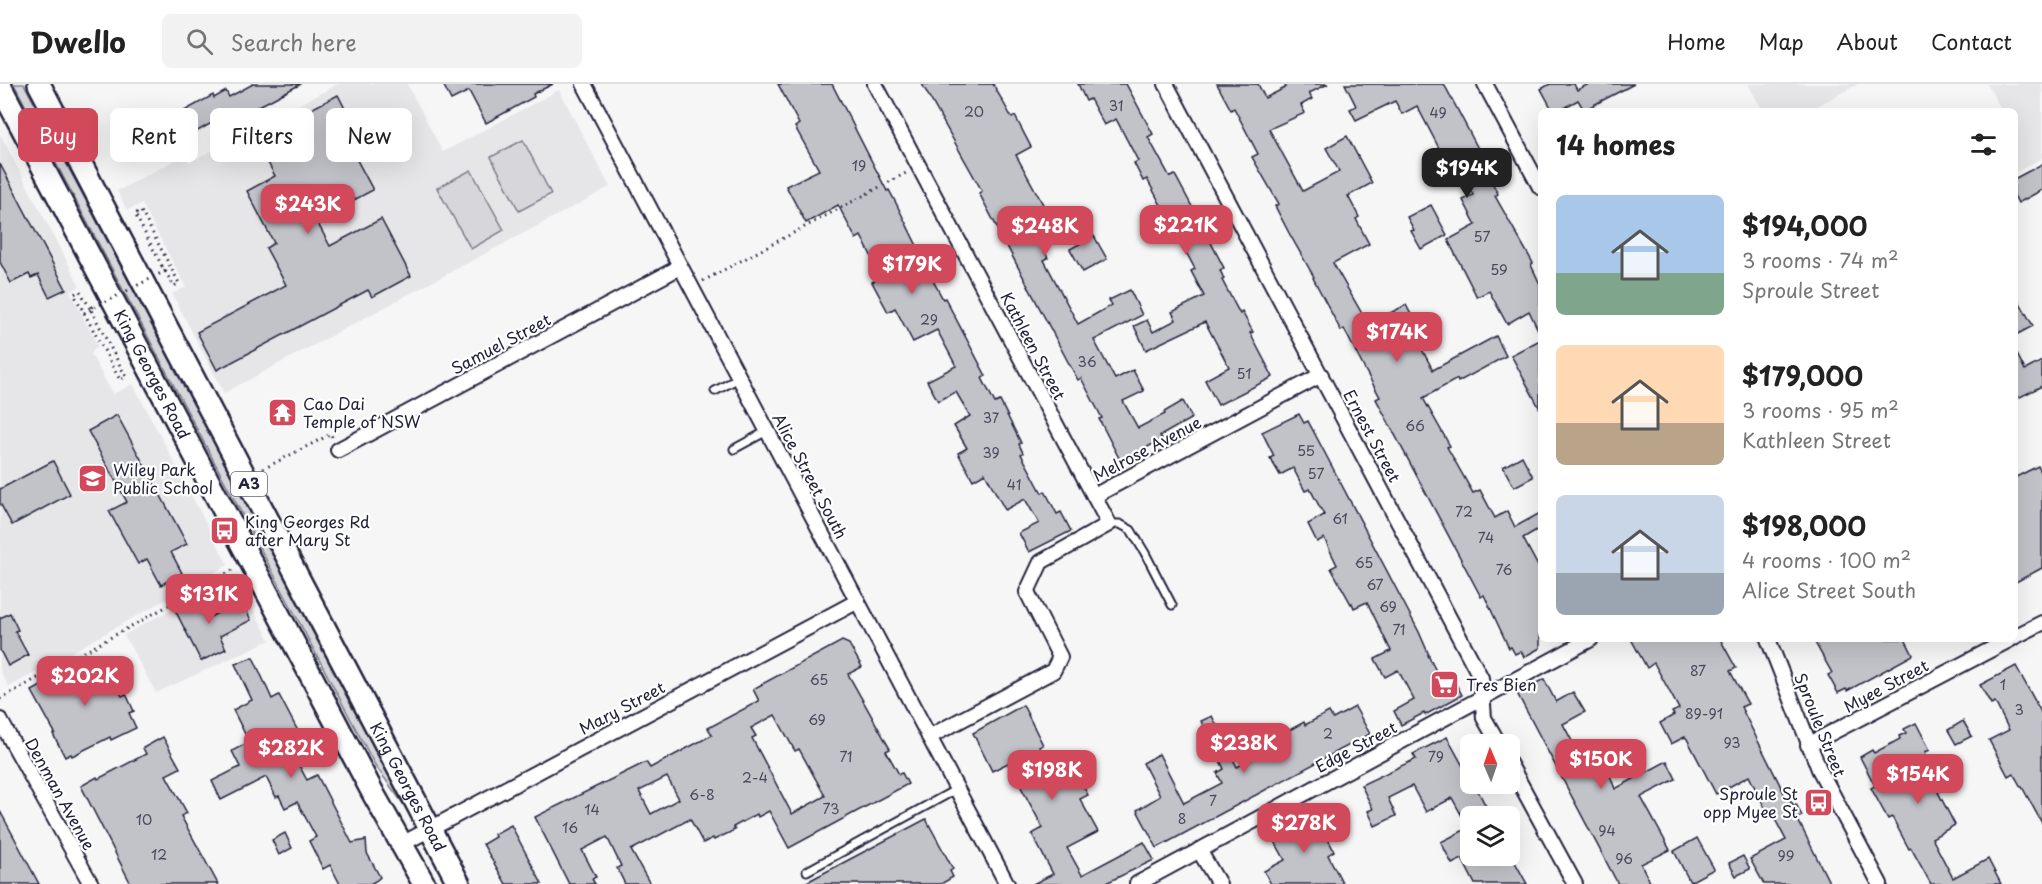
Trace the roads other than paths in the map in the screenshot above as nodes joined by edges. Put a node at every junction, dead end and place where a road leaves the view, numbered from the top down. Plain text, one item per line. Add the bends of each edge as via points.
1 (39, 84) edge
2 (584, 84) edge
3 (875, 84) edge
4 (1166, 84) edge
5 (1485, 84) edge
6 (0, 86) edge
7 (1538, 183) edge
8 (680, 267) junction
9 (1321, 375) junction
10 (739, 378) junction
11 (716, 391) dead end
12 (767, 431) junction
13 (734, 449) dead end
14 (338, 450) road end
15 (1094, 496) junction
16 (1109, 524) junction
17 (858, 601) junction
18 (1172, 605) dead end
19 (2041, 626) edge
20 (2018, 636) edge
21 (1584, 642) edge
22 (1769, 642) edge
23 (2005, 642) edge
24 (1483, 697) junction
25 (0, 720) edge
26 (1493, 734) edge
27 (929, 737) junction
28 (1808, 745) junction
29 (1520, 783) edge
30 (957, 789) junction
31 (430, 829) junction
32 (402, 844) junction
33 (1199, 850) junction
34 (807, 871) dead end
35 (91, 884) edge
36 (424, 884) edge
37 (459, 884) edge
38 (1007, 884) edge
39 (1137, 884) edge
40 (1219, 884) edge
41 (1575, 884) edge
42 (1880, 884) edge

1 - 31 highway, King Georges Road / A3
2 - 8 street, Alice Street South
3 - 15 street, Kathleen Street
4 - 9 street, Ernest Street
5 - 7 street
6 - 32 highway, King Georges Road / A3
8 - 10 street, Alice Street South
8 - 14 street, Samuel Street
9 - 15 street, Melrose Avenue
9 - 24 street, Ernest Street via 1481,678
10 - 11 lane
10 - 12 street, Alice Street South
12 - 13 lane
12 - 17 street, Alice Street South
15 - 16 street, Melrose Avenue
16 - 18 lane via 1131,530
16 - 27 street via 1041,562 1027,592 1060,657 1053,671
17 - 27 street, Alice Street South
17 - 31 street, Mary Street
19 - 20 street, Myee Street
21 - 24 street, Edge Street
22 - 28 street, Sproule Street
23 - 28 street, Myee Street
24 - 26 street, Ernest Street via 1484,718
24 - 33 street, Edge Street
25 - 35 street, Denman Avenue
27 - 30 street, Alice Street South
28 - 42 street, Sproule Street
29 - 41 street
30 - 34 lane
30 - 38 street, Alice Street South
31 - 32 street, Mary Street
31 - 37 highway, King Georges Road / A3
32 - 36 highway, King Georges Road / A3
33 - 39 street, Edge Street
33 - 40 street

